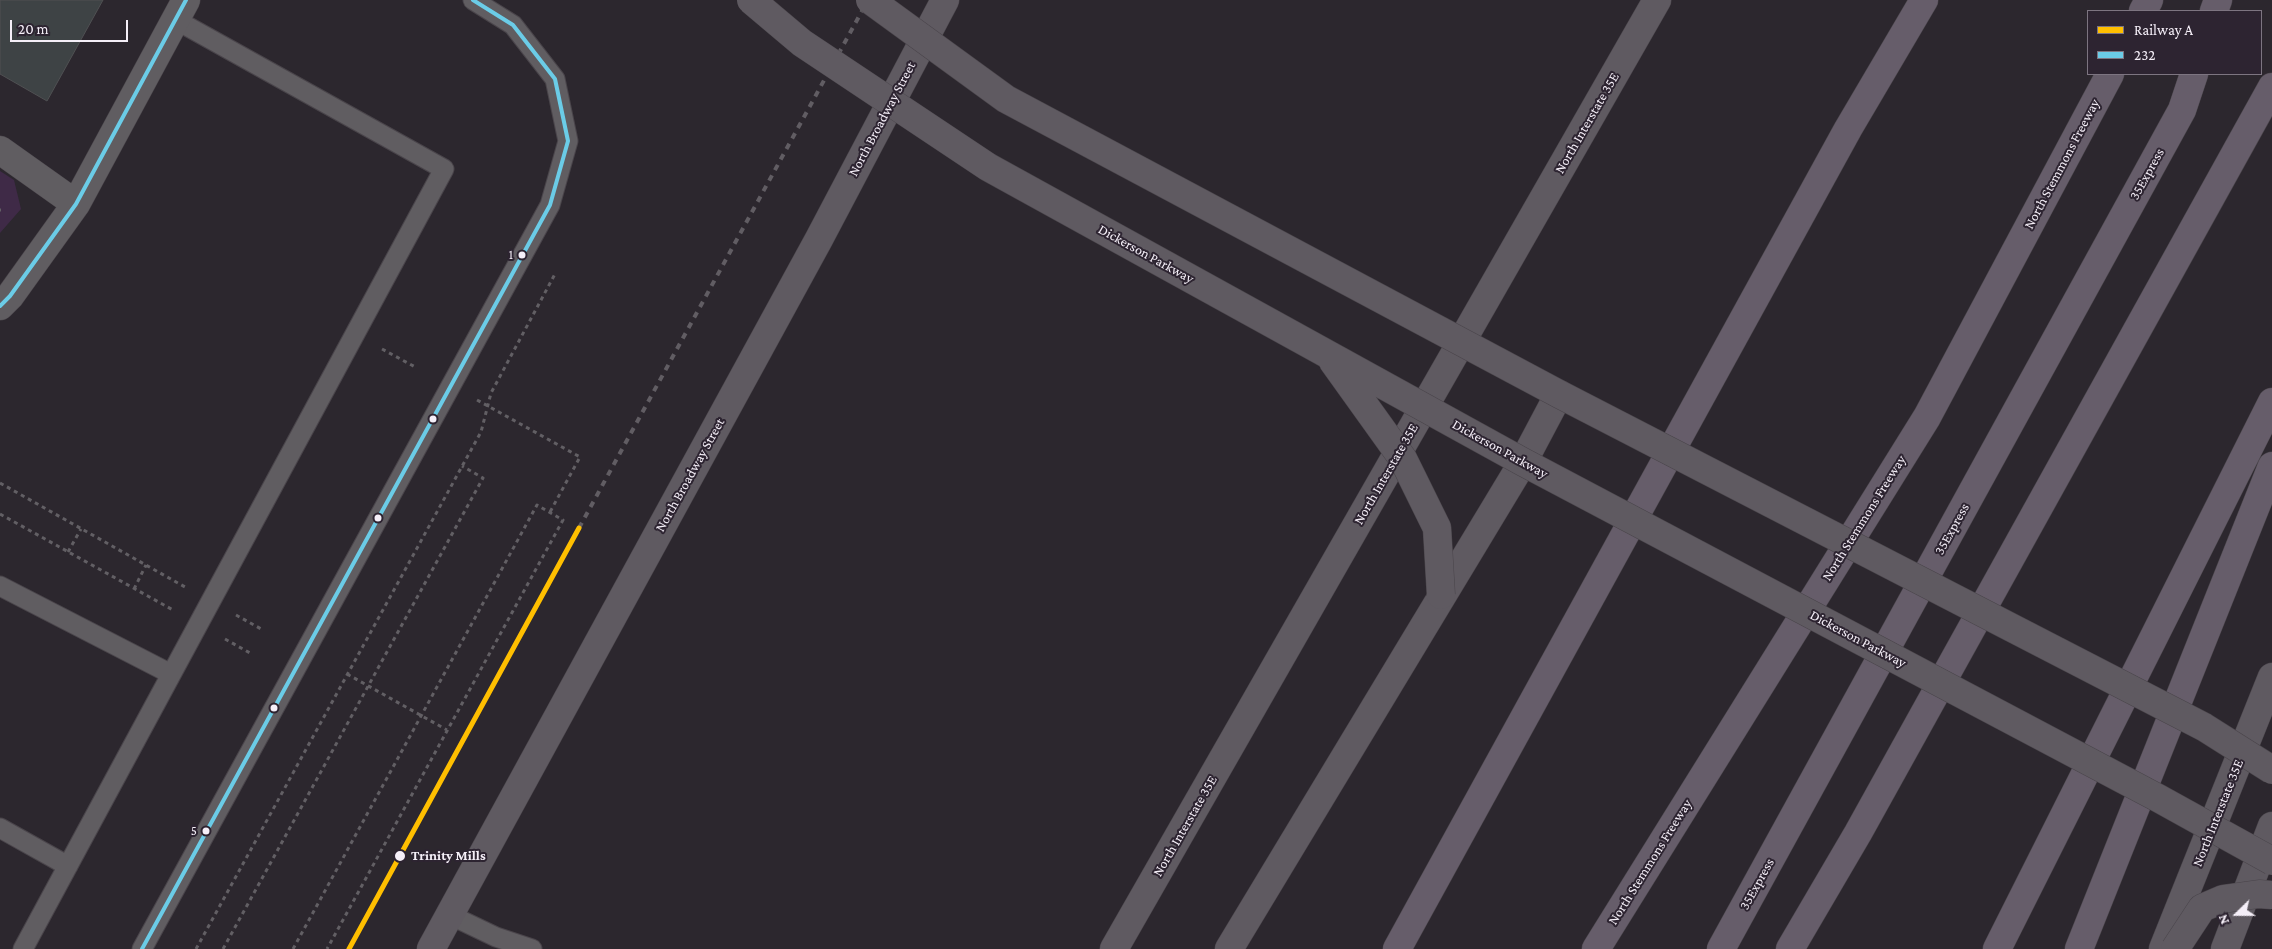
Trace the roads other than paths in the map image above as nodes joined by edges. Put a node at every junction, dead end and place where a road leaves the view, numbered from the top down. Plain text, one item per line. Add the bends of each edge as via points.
1 (473, 0) edge
2 (751, 0) edge
3 (870, 0) edge
4 (946, 0) edge
5 (1657, 0) edge
6 (1924, 0) edge
7 (181, 10) edge
8 (2109, 75) edge
9 (2194, 75) edge
10 (2272, 87) edge
11 (0, 150) edge
12 (76, 204) junction
13 (0, 306) edge
14 (1328, 354) junction
15 (1559, 394) junction
16 (2272, 402) edge
17 (1523, 462) junction
18 (2272, 466) edge
19 (0, 586) edge
20 (1441, 595) junction
21 (171, 674) junction
22 (2272, 677) edge
23 (2243, 752) junction
24 (2272, 770) edge
25 (2272, 826) edge
26 (0, 828) edge
27 (2213, 828) junction
28 (2272, 861) edge
29 (68, 866) junction
30 (2272, 895) edge
31 (450, 915) junction
32 (23, 949) edge
33 (142, 949) edge
34 (431, 949) edge
35 (532, 949) edge
36 (1114, 949) edge
37 (1230, 949) edge
38 (1397, 949) edge
39 (1596, 949) edge
40 (1721, 949) edge
41 (1790, 949) edge
42 (1997, 949) edge
43 (2079, 949) edge
44 (2164, 949) edge
45 (2175, 949) edge
46 (2225, 949) edge

1 - 33 lane via 513,25 554,79 568,142 550,205
2 - 14 street, Dickerson Parkway, bridge via 802,43 988,167
3 - 15 street, bridge via 1006,98
4 - 31 street, North Broadway Street via 819,240
5 - 36 street, North Interstate 35E
6 - 38 highway via 1848,128
7 - 12 street
7 - 21 lane via 444,169
8 - 39 highway, North Stemmons Freeway via 1927,417
9 - 40 highway, 35Express via 2182,110
10 - 41 highway via 1858,833
11 - 12 street
12 - 13 street
14 - 17 street, Dickerson Parkway, bridge
14 - 20 street, bridge via 1403,459 1437,528
15 - 17 street
15 - 23 street, bridge via 2195,722
16 - 42 highway
17 - 20 street
17 - 27 street, Dickerson Parkway, bridge
18 - 43 highway
19 - 21 lane
20 - 37 street
21 - 29 lane
22 - 23 street, North Interstate 35E
23 - 24 street, bridge
23 - 27 street, North Interstate 35E
25 - 46 street
26 - 29 lane
27 - 28 street, Dickerson Parkway, bridge
27 - 44 street, North Interstate 35E
29 - 32 lane
30 - 45 street, bridge via 2223,899 2202,908
31 - 34 street, North Broadway Street
31 - 35 lane via 496,937

